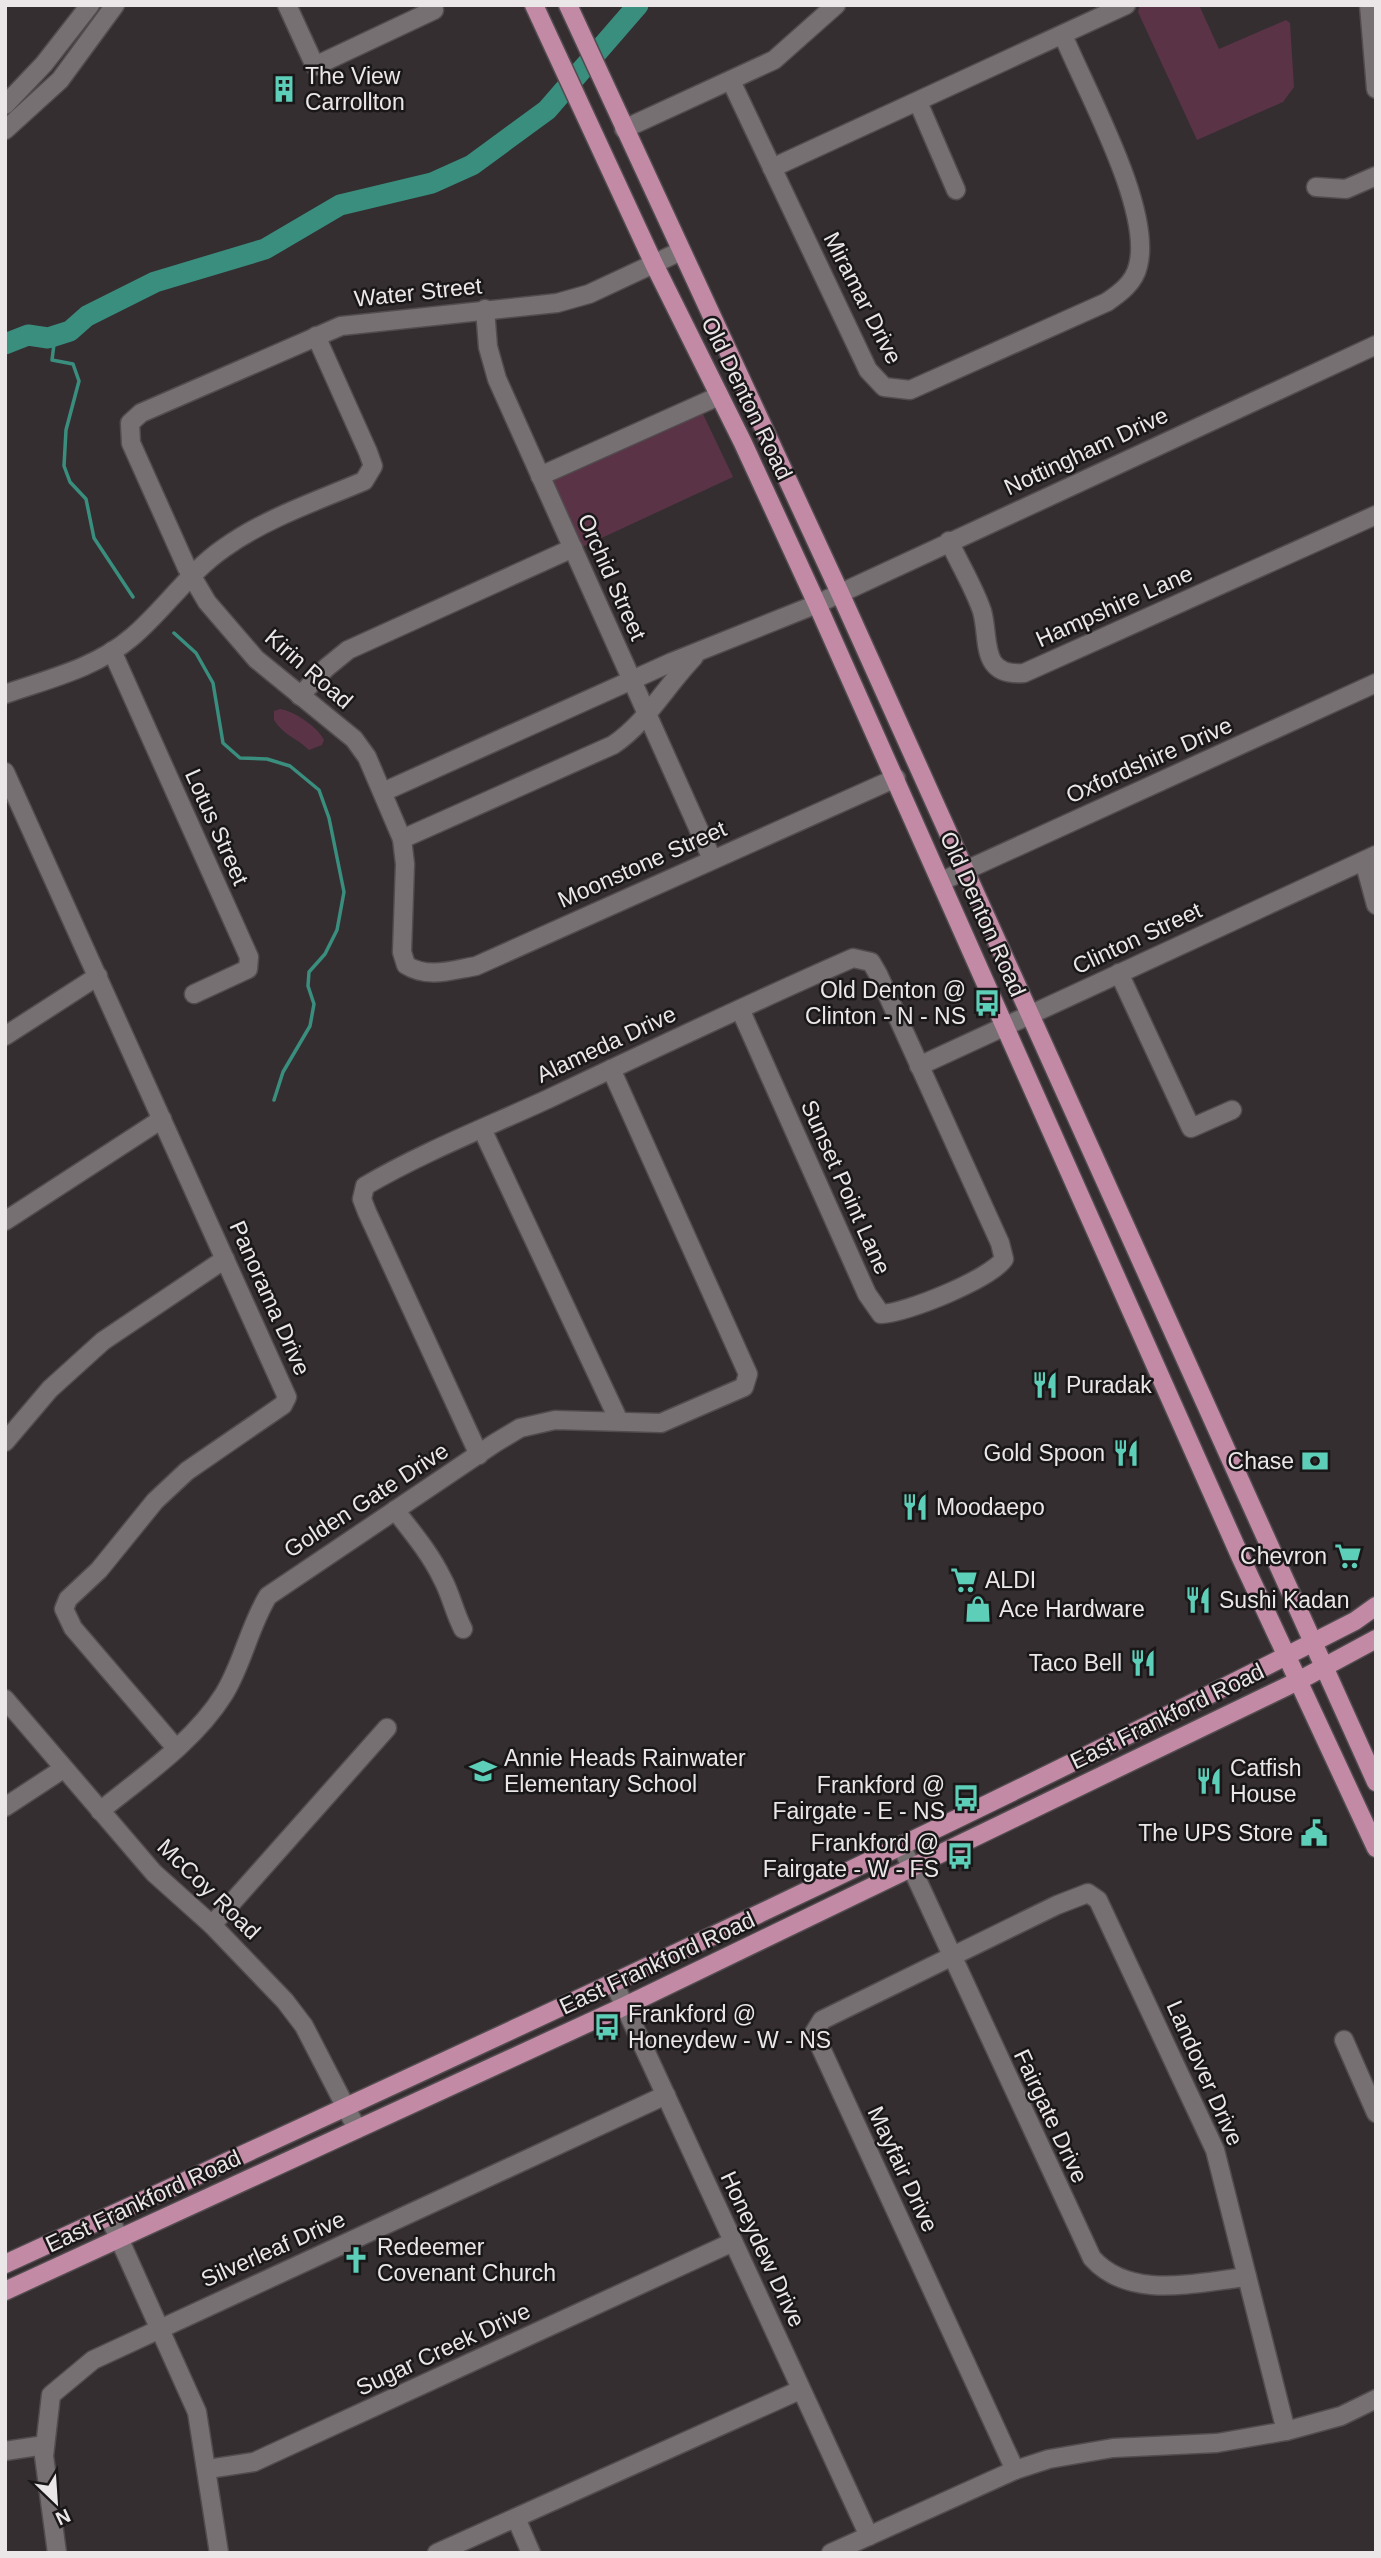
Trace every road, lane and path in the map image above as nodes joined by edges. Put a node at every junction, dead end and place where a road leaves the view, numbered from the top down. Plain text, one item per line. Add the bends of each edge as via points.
1 (90, 5) edge
2 (115, 5) edge
3 (287, 5) edge
4 (432, 5) edge
5 (534, 5) edge
6 (568, 5) edge
7 (835, 5) edge
8 (1126, 5) edge
9 (1369, 5) edge
10 (1063, 35) junction
11 (731, 81) junction
12 (1376, 89) edge
13 (918, 102) junction
14 (5, 105) edge
15 (624, 129) junction
16 (5, 130) edge
17 (772, 168) junction
18 (1376, 176) edge
19 (1316, 187) dead end
20 (956, 190) dead end
21 (681, 251) junction
22 (653, 264) junction
23 (485, 309) junction
24 (316, 336) junction
25 (1376, 345) edge
26 (719, 396) junction
27 (130, 423) joint
28 (540, 476) junction
29 (1376, 515) edge
30 (949, 541) junction
31 (573, 548) junction
32 (191, 577) junction
33 (840, 593) junction
34 (817, 604) junction
35 (112, 652) junction
36 (698, 652) junction
37 (632, 681) junction
38 (1376, 683) edge
39 (5, 694) edge
40 (300, 696) junction
41 (646, 713) junction
42 (5, 772) edge
43 (895, 778) junction
44 (383, 792) junction
45 (402, 839) junction
46 (1370, 858) edge
47 (712, 859) junction
48 (966, 870) junction
49 (942, 881) junction
50 (1376, 905) edge
51 (406, 965) joint
52 (1119, 973) junction
53 (99, 976) junction
54 (194, 994) dead end
55 (740, 1009) junction
56 (1030, 1015) junction
57 (1006, 1026) junction
58 (5, 1035) edge
59 (919, 1066) junction
60 (611, 1069) junction
61 (1232, 1110) dead end
62 (162, 1119) junction
63 (482, 1129) junction
64 (5, 1221) edge
65 (225, 1259) junction
66 (1187, 1363) junction
67 (1160, 1376) junction
68 (619, 1421) junction
69 (5, 1442) edge
70 (479, 1455) junction
71 (395, 1510) junction
72 (1376, 1606) edge
73 (463, 1629) dead end
74 (1376, 1639) edge
75 (1312, 1642) junction
76 (1286, 1654) junction
77 (1323, 1667) junction
78 (1300, 1679) junction
79 (5, 1699) edge
80 (387, 1728) dead end
81 (1129, 1734) junction
82 (175, 1747) junction
83 (1138, 1756) junction
84 (63, 1769) junction
85 (1376, 1782) edge
86 (5, 1807) edge
87 (100, 1811) junction
88 (901, 1845) junction
89 (1376, 1848) edge
90 (912, 1867) junction
91 (212, 1925) junction
92 (951, 1956) junction
93 (614, 1983) junction
94 (625, 2006) junction
95 (1344, 2040) dead end
96 (666, 2095) junction
97 (345, 2108) junction
98 (1376, 2113) edge
99 (357, 2129) junction
100 (109, 2216) junction
101 (120, 2238) junction
102 (733, 2242) junction
103 (5, 2264) edge
104 (1247, 2277) junction
105 (5, 2291) edge
106 (159, 2328) junction
107 (800, 2390) junction
108 (1376, 2399) edge
109 (1286, 2431) junction
110 (45, 2445) junction
111 (5, 2451) edge
112 (208, 2469) junction
113 (1015, 2470) junction
114 (516, 2518) junction
115 (869, 2536) junction
116 (57, 2553) edge
117 (219, 2553) edge
118 (437, 2553) edge
119 (531, 2553) edge
120 (831, 2553) edge

1 - 14 street
2 - 16 street via 60,80
3 - 4 street via 315,66 434,9
5 - 22 main road, Old Denton Road
6 - 15 main road, Old Denton Road
7 - 11 street via 774,60
8 - 10 street
9 - 12 street
10 - 13 street
10 - 17 street, Miramar Drive via 1133,198 1141,229 1138,267 1126,287 1107,302 924,386 892,390 868,370
11 - 15 street
11 - 17 street, Miramar Drive
13 - 17 street
13 - 20 street
15 - 21 main road, Old Denton Road
18 - 19 street via 1346,189
21 - 22 street, Water Street
21 - 33 main road, Old Denton Road
22 - 23 street, Water Street via 570,300
22 - 26 main road, Old Denton Road
23 - 24 street, Water Street via 363,321
23 - 28 street, Orchid Street via 497,379
24 - 27 street, Water Street
24 - 32 street via 373,467 364,481 251,530
25 - 30 street, Nottingham Drive
26 - 28 street
26 - 34 main road, Old Denton Road
27 - 32 street, Kirin Road via 131,443
28 - 31 street, Orchid Street
29 - 30 street, Hampshire Lane via 1024,673 1012,674 990,658 982,610
30 - 33 street, Nottingham Drive
31 - 37 street, Orchid Street
31 - 40 street via 348,650
32 - 35 street via 151,620
32 - 40 street, Kirin Road via 241,642
33 - 34 street, Nottingham Drive
33 - 48 main road, Old Denton Road
34 - 36 street, Nottingham Drive
34 - 43 main road, Old Denton Road
35 - 39 street
35 - 54 street, Lotus Street via 248,957 248,969
36 - 37 street, Nottingham Drive
36 - 41 street
37 - 41 street, Orchid Street
37 - 44 street, Nottingham Drive
38 - 48 street, Oxfordshire Drive
40 - 44 street, Kirin Road via 354,739
41 - 45 street via 613,745
41 - 47 street, Orchid Street
42 - 53 street, Panorama Drive
43 - 47 street, Moonstone Street
43 - 49 main road, Old Denton Road
44 - 45 street, Kirin Road
45 - 51 street, Kirin Road via 402,952
46 - 50 street
46 - 52 street, Clinton Street
47 - 51 street, Moonstone Street via 476,966 426,974
48 - 49 street, Oxfordshire Drive
48 - 56 main road, Old Denton Road
49 - 57 main road, Old Denton Road
52 - 56 street, Clinton Street
52 - 61 street via 1191,1128
53 - 58 street
53 - 62 street, Panorama Drive
55 - 59 street, Alameda Drive via 853,958 871,962
55 - 59 street, Sunset Point Lane via 881,1314 894,1314 950,1290 998,1268 1004,1259
55 - 60 street, Alameda Drive
56 - 57 street, Clinton Street
56 - 66 main road, Old Denton Road
57 - 59 street, Clinton Street
57 - 67 main road, Old Denton Road
60 - 63 street, Alameda Drive
60 - 68 street, Golden Gate Drive via 748,1374 744,1387 675,1419 649,1425
62 - 64 street
62 - 65 street, Panorama Drive
63 - 68 street
63 - 70 street, Alameda Drive via 402,1164 365,1186 362,1199
65 - 69 street via 103,1341 50,1389
65 - 82 street, Panorama Drive via 287,1397 283,1405 187,1471 155,1501 64,1609 73,1628
66 - 67 main road
66 - 75 main road, Old Denton Road
67 - 76 main road, Old Denton Road
68 - 70 street, Golden Gate Drive via 540,1422 520,1428
70 - 71 street, Golden Gate Drive
71 - 73 street via 427,1551
71 - 82 street, Golden Gate Drive via 268,1596 225,1692
72 - 75 main road, East Frankford Road
74 - 77 main road, East Frankford Road
75 - 76 main road, East Frankford Road
75 - 77 main road, Old Denton Road
76 - 78 main road, Old Denton Road
76 - 81 main road, East Frankford Road
77 - 78 main road, East Frankford Road
77 - 85 main road, Old Denton Road
78 - 83 main road, East Frankford Road
78 - 89 main road, Old Denton Road
79 - 84 street, McCoy Road
80 - 91 street
81 - 83 main road
81 - 88 main road, East Frankford Road
82 - 87 street, Golden Gate Drive
83 - 90 main road, East Frankford Road
84 - 86 street
84 - 87 street, McCoy Road
87 - 91 street, McCoy Road via 155,1873
88 - 90 street, Fairgate Drive
88 - 93 main road, East Frankford Road
90 - 92 street, Fairgate Drive
90 - 94 main road, East Frankford Road
91 - 97 street, McCoy Road via 261,1973 304,2026
92 - 104 street, Fairgate Drive via 1084,2245 1100,2267 1141,2285
92 - 104 street, Landover Drive via 1088,1892 1098,1900 1211,2141
92 - 113 street, Mayfair Drive via 822,2021 814,2033
93 - 94 street, Honeydew Drive
93 - 97 main road, East Frankford Road
94 - 96 street, Honeydew Drive
94 - 99 main road, East Frankford Road
95 - 98 street
96 - 102 street, Honeydew Drive
96 - 106 street, Silverleaf Drive
97 - 99 street, McCoy Road
97 - 100 main road, East Frankford Road
99 - 101 main road, East Frankford Road
100 - 101 street
100 - 103 main road, East Frankford Road
101 - 105 main road, East Frankford Road
101 - 106 street
102 - 107 street, Honeydew Drive
102 - 112 street, Sugar Creek Drive via 254,2462
104 - 109 street, Landover Drive
106 - 110 street, Silverleaf Drive via 93,2360 51,2395
106 - 112 street via 197,2412
107 - 114 street
107 - 115 street, Honeydew Drive
108 - 109 street via 1341,2416
109 - 113 street via 1217,2442 1113,2448
110 - 111 street
110 - 116 street, Silverleaf Drive
112 - 117 street
113 - 115 street
114 - 118 street
114 - 119 street
115 - 120 street

